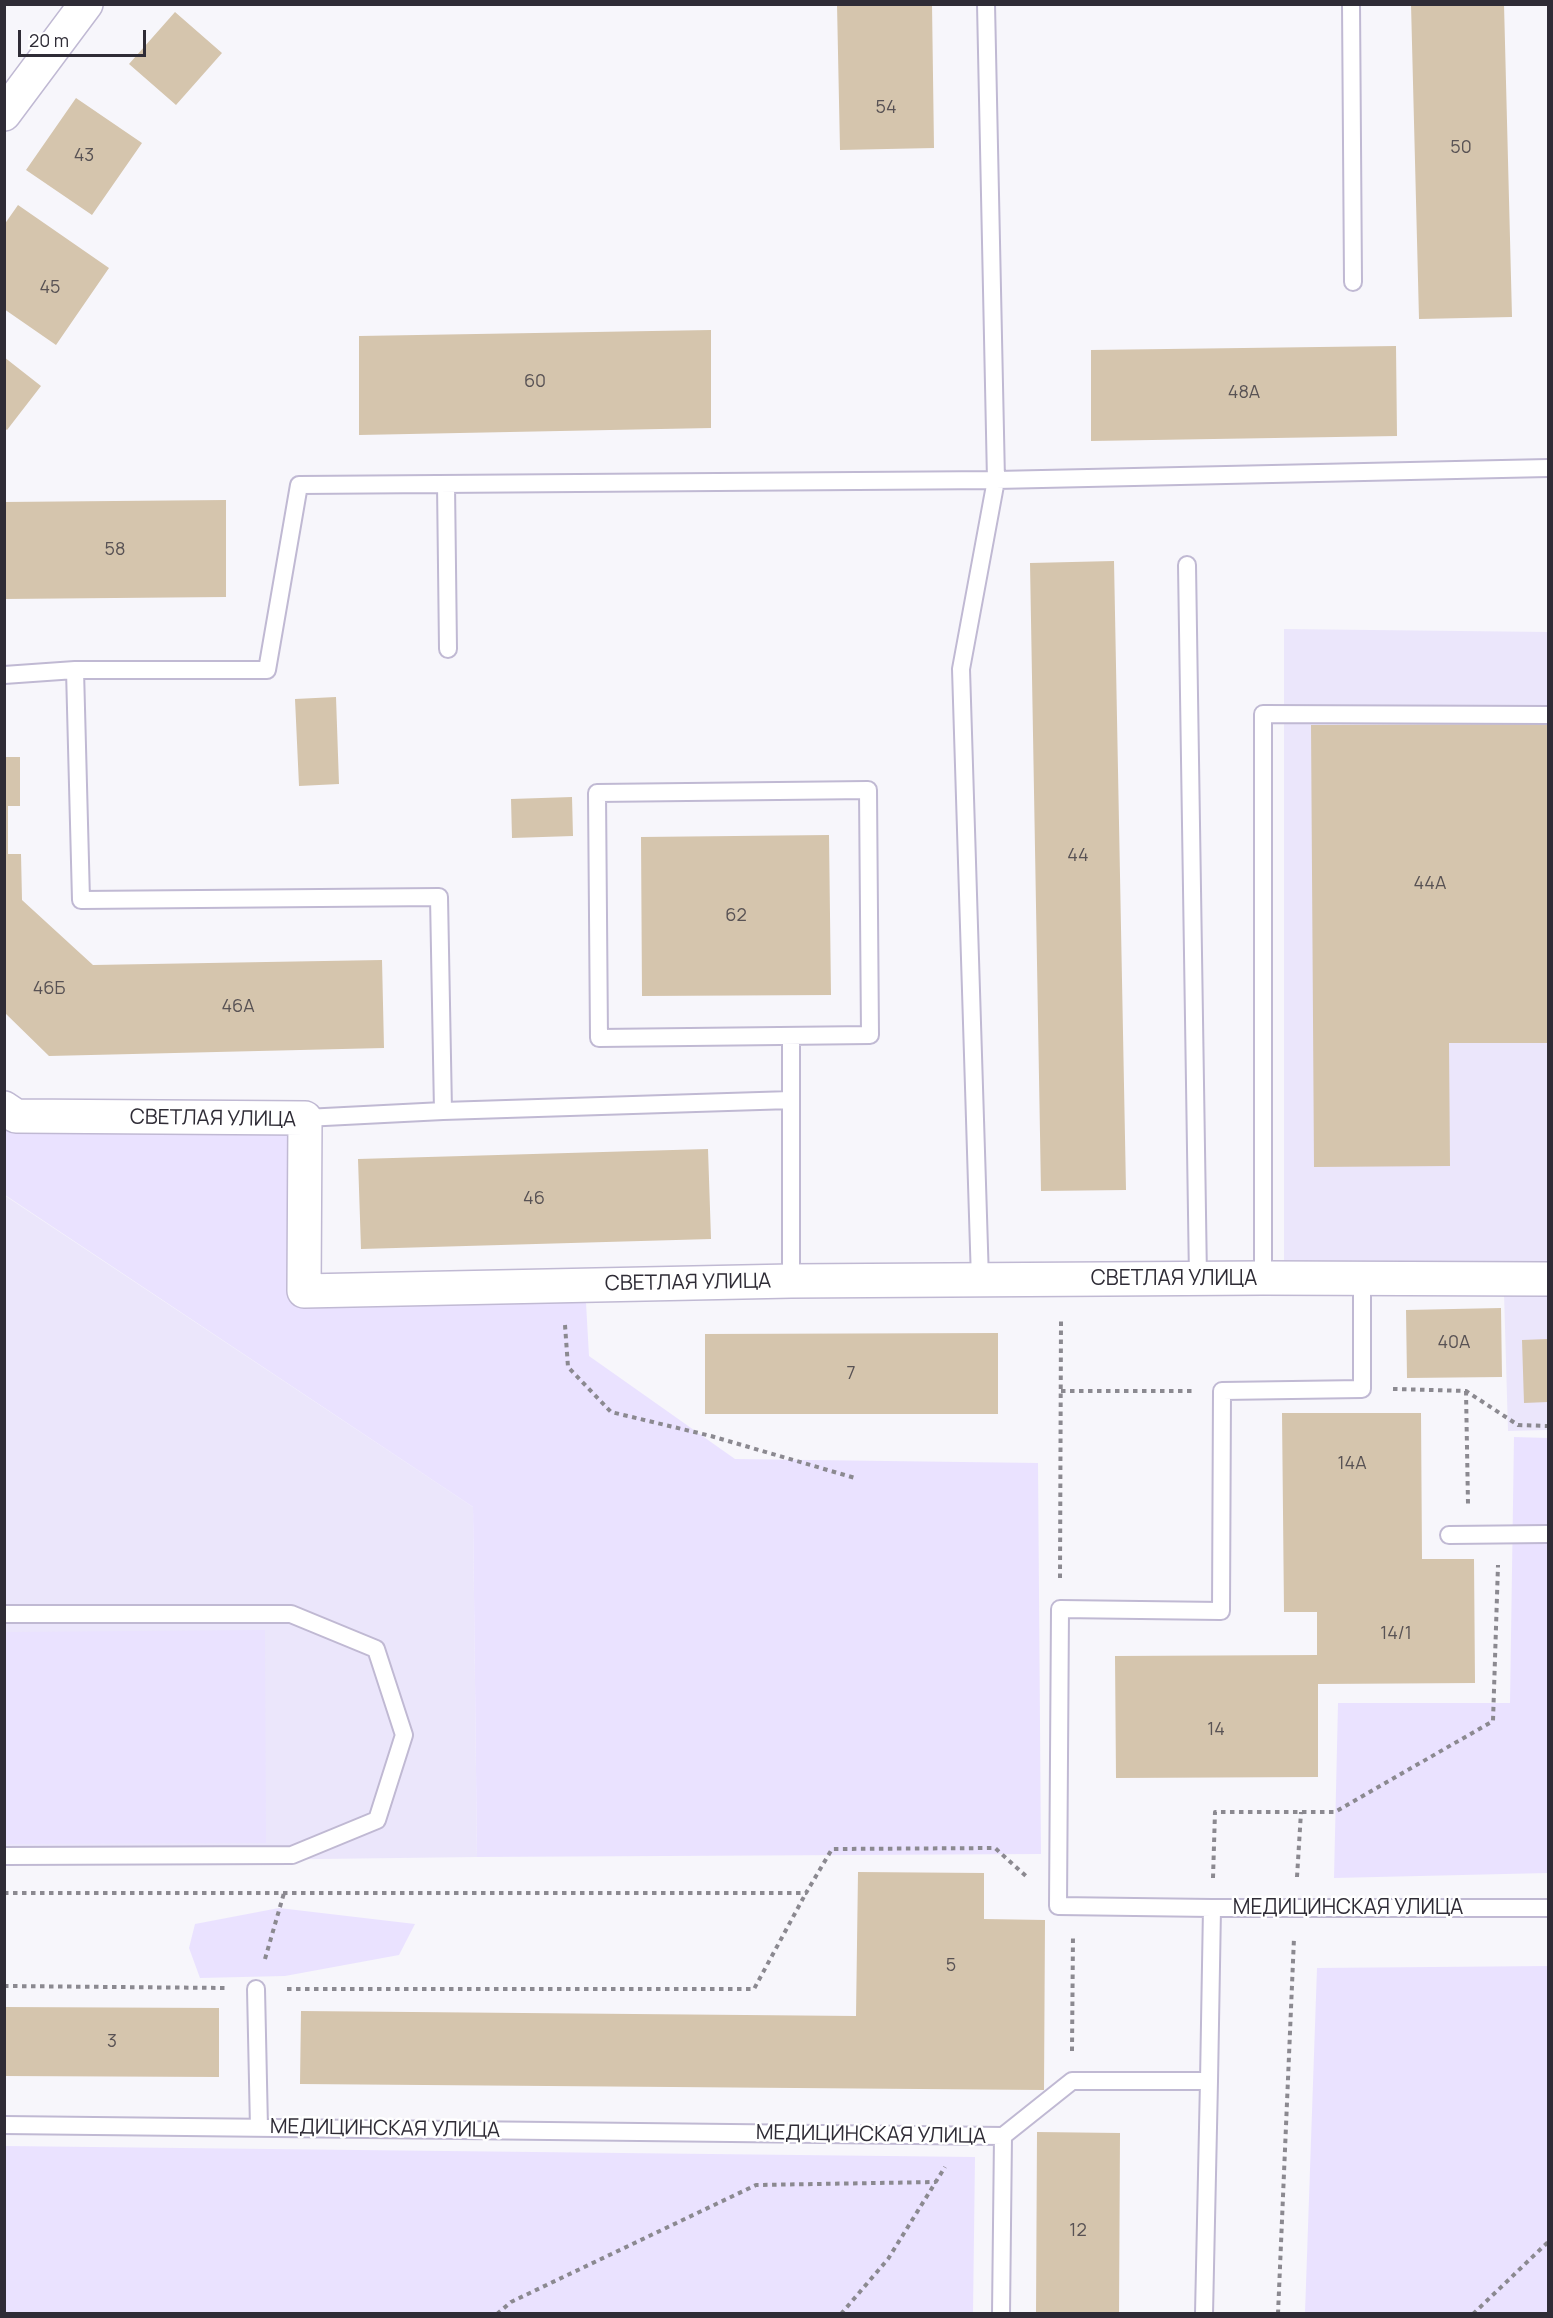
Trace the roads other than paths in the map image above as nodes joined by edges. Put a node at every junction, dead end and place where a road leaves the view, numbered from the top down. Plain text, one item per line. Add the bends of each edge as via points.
1 (86, 4) edge
2 (986, 4) edge
3 (1351, 4) edge
4 (4, 114) edge
5 (1353, 282) dead end
6 (1548, 468) edge
7 (996, 480) junction
8 (446, 484) junction
9 (1187, 565) dead end
10 (448, 649) dead end
11 (75, 670) junction
12 (4, 675) edge
13 (1548, 715) edge
14 (791, 1036) junction
15 (791, 1100) junction
16 (4, 1108) edge
17 (443, 1111) junction
18 (305, 1118) junction
19 (1198, 1278) junction
20 (1263, 1278) junction
21 (1362, 1279) junction
22 (1548, 1279) edge
23 (980, 1280) junction
24 (791, 1281) junction
25 (1548, 1534) edge
26 (1449, 1535) dead end
27 (4, 1614) edge
28 (4, 1856) edge
29 (1212, 1908) junction
30 (1548, 1908) edge
31 (256, 1989) road end
32 (1209, 2081) junction
33 (4, 2125) edge
34 (258, 2128) junction
35 (1003, 2136) junction
36 (1001, 2313) edge
37 (1204, 2313) edge

1 - 4 street
2 - 7 lane
3 - 5 lane
6 - 7 lane
7 - 8 lane
7 - 23 lane via 961,669
8 - 10 lane
8 - 11 lane via 299,485 267,670
9 - 19 lane
11 - 12 lane
11 - 17 lane via 81,900 439,897
13 - 20 lane via 1263,714
14 - 14 lane via 599,1038 597,793 868,790 870,1035
14 - 15 lane
15 - 17 lane
15 - 24 lane
16 - 18 street, СВЕТЛАЯ УЛИЦА via 16,1116
17 - 18 lane
18 - 24 street, СВЕТЛАЯ УЛИЦА via 304,1291
19 - 20 street, СВЕТЛАЯ УЛИЦА
19 - 23 street, СВЕТЛАЯ УЛИЦА
20 - 21 street, СВЕТЛАЯ УЛИЦА
21 - 22 street, СВЕТЛАЯ УЛИЦА
21 - 29 lane via 1362,1389 1222,1391 1221,1611 1060,1609 1066,1906
23 - 24 street, СВЕТЛАЯ УЛИЦА
25 - 26 lane
27 - 28 lane via 291,1614 376,1649 404,1736 377,1820 292,1855
29 - 30 lane, МЕДИЦИНСКАЯ УЛИЦА
29 - 32 lane, МЕДИЦИНСКАЯ УЛИЦА
31 - 34 lane
32 - 35 lane, МЕДИЦИНСКАЯ УЛИЦА via 1072,2081
32 - 37 lane, МЕДИЦИНСКАЯ УЛИЦА
33 - 34 lane, МЕДИЦИНСКАЯ УЛИЦА
34 - 35 lane, МЕДИЦИНСКАЯ УЛИЦА
35 - 36 lane

